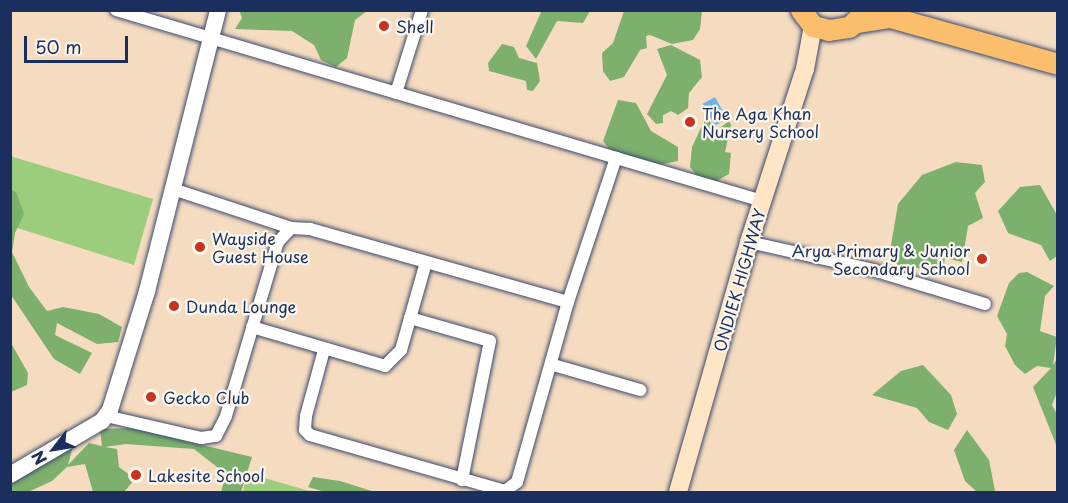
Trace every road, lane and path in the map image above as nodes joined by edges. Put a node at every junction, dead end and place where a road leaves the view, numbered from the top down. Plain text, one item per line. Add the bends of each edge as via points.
1 (116, 10) edge
2 (218, 10) edge
3 (422, 10) edge
4 (912, 10) edge
5 (862, 16) edge
6 (814, 22) edge
7 (211, 39) junction
8 (1058, 49) edge
9 (1058, 64) edge
10 (396, 93) junction
11 (616, 158) junction
12 (173, 189) junction
13 (762, 201) junction
14 (291, 228) junction
15 (749, 242) junction
16 (426, 262) junction
17 (568, 302) junction
18 (985, 304) dead end
19 (410, 318) junction
20 (252, 327) junction
21 (324, 350) junction
22 (553, 365) junction
23 (640, 390) dead end
24 (106, 416) junction
25 (10, 475) edge
26 (462, 480) junction
27 (513, 490) edge
28 (678, 492) edge

1 - 7 street
2 - 7 street
3 - 10 street
4 - 8 highway
5 - 6 highway
5 - 9 highway via 890,17
6 - 13 main road, ONDIEK HIGHWAY via 805,69
7 - 10 street
7 - 12 street
10 - 11 street
11 - 13 street
11 - 17 street
12 - 14 street
12 - 24 street via 147,291
13 - 15 main road, ONDIEK HIGHWAY
14 - 16 street via 310,229
14 - 20 street via 278,242
15 - 18 street via 873,270
15 - 28 main road, ONDIEK HIGHWAY
16 - 17 street
16 - 19 street
17 - 22 street
19 - 21 street via 401,350 385,366
19 - 26 street via 490,341
20 - 21 street
20 - 24 street via 226,416 211,439
21 - 26 street via 305,430
22 - 23 street
22 - 27 street
24 - 25 street
26 - 27 street

